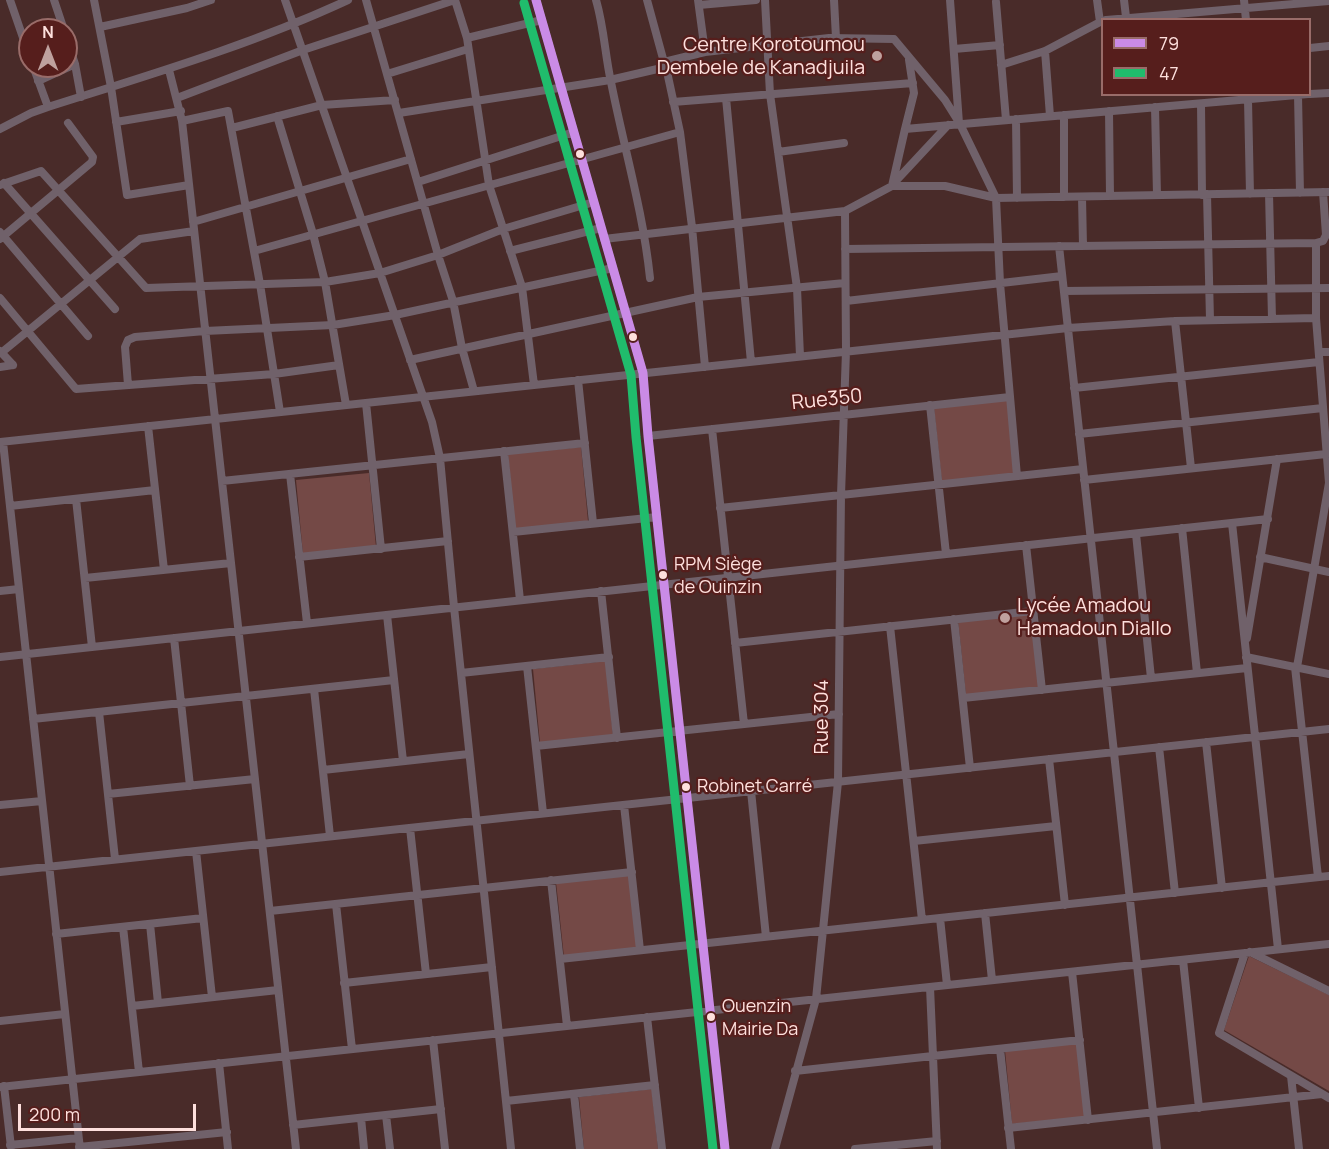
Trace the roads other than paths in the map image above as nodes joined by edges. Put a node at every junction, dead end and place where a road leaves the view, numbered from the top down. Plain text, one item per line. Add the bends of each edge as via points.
1 (10, 0) edge
2 (54, 0) edge
3 (94, 0) edge
4 (211, 0) edge
5 (285, 0) edge
6 (348, 0) edge
7 (366, 0) edge
8 (536, 0) edge
9 (596, 0) edge
10 (647, 0) edge
11 (756, 0) edge
12 (765, 0) edge
13 (834, 0) edge
14 (950, 0) edge
15 (1097, 0) edge
16 (1124, 0) edge
17 (1327, 1) edge
18 (996, 2) dead end
19 (699, 3) edge
20 (1244, 4) edge
21 (1126, 17) junction
22 (60, 18) edge
23 (1105, 18) edge
24 (1119, 18) edge
25 (542, 21) junction
26 (18, 23) edge
27 (1101, 23) edge
28 (294, 25) junction
29 (100, 27) junction
30 (374, 27) junction
31 (467, 38) junction
32 (836, 38) junction
33 (767, 45) junction
34 (1000, 45) junction
35 (1329, 46) edge
36 (1311, 48) edge
37 (468, 49) junction
38 (954, 49) junction
39 (303, 50) junction
40 (1045, 51) junction
41 (705, 52) junction
42 (908, 58) junction
43 (665, 64) junction
44 (1001, 65) junction
45 (169, 70) junction
46 (387, 74) junction
47 (37, 78) edge
48 (45, 78) edge
49 (78, 78) edge
50 (610, 80) junction
51 (38, 81) junction
52 (913, 83) junction
53 (111, 87) junction
54 (561, 88) junction
55 (1329, 93) edge
56 (770, 94) junction
57 (1311, 94) edge
58 (81, 96) junction
59 (1282, 96) edge
60 (1298, 96) edge
61 (177, 98) junction
62 (726, 98) junction
63 (1251, 98) edge
64 (395, 100) junction
65 (476, 100) junction
66 (673, 102) junction
67 (1201, 104) junction
68 (322, 105) junction
69 (48, 107) junction
70 (1155, 107) junction
71 (181, 111) junction
72 (1109, 111) junction
73 (399, 113) junction
74 (1064, 115) junction
75 (277, 116) junction
76 (1050, 116) junction
77 (1016, 119) junction
78 (1006, 120) junction
79 (182, 121) junction
80 (116, 122) junction
81 (68, 123) dead end
82 (960, 124) junction
83 (948, 125) junction
84 (232, 128) junction
85 (0, 129) edge
86 (905, 129) junction
87 (574, 132) junction
88 (680, 132) junction
89 (844, 143) dead end
90 (626, 147) junction
91 (778, 152) junction
92 (411, 159) junction
93 (582, 159) junction
94 (485, 160) junction
95 (347, 178) junction
96 (418, 182) junction
97 (2, 184) edge
98 (189, 185) junction
99 (489, 185) junction
100 (892, 186) junction
101 (59, 190) junction
102 (300, 192) junction
103 (1326, 192) edge
104 (1269, 193) junction
105 (1300, 193) junction
106 (1204, 194) junction
107 (1250, 194) junction
108 (1157, 195) junction
109 (1110, 196) junction
110 (1064, 197) junction
111 (1082, 197) junction
112 (996, 198) junction
113 (1017, 198) junction
114 (594, 202) junction
115 (425, 203) junction
116 (246, 207) junction
117 (845, 212) junction
118 (30, 214) junction
119 (787, 218) junction
120 (362, 221) junction
121 (193, 222) junction
122 (738, 223) junction
123 (692, 227) junction
124 (602, 228) junction
125 (503, 229) junction
126 (194, 231) junction
127 (645, 233) junction
128 (313, 234) junction
129 (1, 236) edge
130 (604, 239) junction
131 (1270, 243) junction
132 (1316, 243) junction
133 (1208, 244) junction
134 (1059, 246) junction
135 (1083, 246) junction
136 (998, 247) junction
137 (845, 249) junction
138 (254, 251) junction
139 (510, 251) junction
140 (438, 255) junction
141 (119, 257) junction
142 (613, 268) junction
143 (380, 273) junction
144 (1062, 276) junction
145 (650, 278) dead end
146 (90, 281) junction
147 (325, 282) junction
148 (1000, 283) junction
149 (260, 284) junction
150 (845, 284) junction
151 (201, 286) junction
152 (522, 287) junction
153 (796, 288) junction
154 (1272, 288) junction
155 (1316, 288) junction
156 (1329, 288) edge
157 (1209, 289) junction
158 (1064, 291) junction
159 (745, 293) junction
160 (698, 297) junction
161 (0, 298) edge
162 (453, 301) junction
163 (846, 301) junction
164 (61, 304) junction
165 (115, 309) dead end
166 (626, 313) junction
167 (395, 315) junction
168 (1316, 318) junction
169 (1272, 319) junction
170 (1210, 320) junction
171 (1175, 321) junction
172 (333, 325) junction
173 (267, 328) junction
174 (1068, 328) junction
175 (28, 331) junction
176 (206, 331) junction
177 (527, 334) junction
178 (1004, 334) junction
179 (88, 336) dead end
180 (462, 348) junction
181 (846, 351) junction
182 (1, 352) edge
183 (1318, 352) junction
184 (1329, 352) edge
185 (800, 356) junction
186 (410, 360) junction
187 (751, 362) junction
188 (1319, 362) junction
189 (339, 364) junction
190 (0, 367) edge
191 (705, 367) junction
192 (643, 373) junction
193 (274, 374) junction
194 (1181, 377) junction
195 (211, 379) junction
196 (578, 380) junction
197 (128, 385) junction
198 (534, 385) junction
199 (1074, 388) junction
200 (474, 391) junction
201 (423, 397) junction
202 (1010, 397) junction
203 (366, 403) junction
204 (346, 405) junction
205 (930, 405) junction
206 (1323, 408) junction
207 (280, 412) junction
208 (844, 415) junction
209 (215, 419) junction
210 (1186, 423) junction
211 (148, 426) junction
212 (1327, 426) edge
213 (712, 429) junction
214 (1079, 434) junction
215 (648, 436) junction
216 (1, 442) edge
217 (585, 442) junction
218 (504, 451) junction
219 (1326, 454) junction
220 (440, 458) junction
221 (1277, 459) junction
222 (372, 465) junction
223 (1191, 468) junction
224 (1083, 469) junction
225 (290, 474) junction
226 (1017, 476) junction
227 (1329, 479) edge
228 (1084, 480) junction
229 (222, 481) junction
230 (938, 484) junction
231 (155, 490) junction
232 (841, 495) junction
233 (76, 499) junction
234 (10, 506) junction
235 (720, 508) junction
236 (657, 517) junction
237 (1268, 519) junction
238 (1232, 523) junction
239 (593, 524) junction
240 (1182, 528) junction
241 (513, 532) junction
242 (1136, 534) junction
243 (1090, 538) junction
244 (448, 542) junction
245 (1026, 545) junction
246 (381, 549) junction
247 (946, 554) junction
248 (299, 557) junction
249 (1260, 557) junction
250 (231, 562) junction
251 (841, 566) junction
252 (1314, 569) junction
253 (164, 570) junction
254 (1329, 572) edge
255 (85, 578) junction
256 (728, 578) junction
257 (664, 585) junction
258 (19, 589) junction
259 (0, 591) edge
260 (601, 591) junction
261 (520, 600) junction
262 (454, 608) junction
263 (1033, 611) junction
264 (387, 615) junction
265 (954, 619) junction
266 (306, 623) junction
267 (890, 626) junction
268 (239, 631) junction
269 (840, 632) junction
270 (174, 638) junction
271 (735, 643) junction
272 (92, 647) junction
273 (1245, 647) junction
274 (26, 654) junction
275 (0, 657) edge
276 (609, 657) junction
277 (1246, 657) junction
278 (527, 666) junction
279 (1296, 667) junction
280 (1247, 668) junction
281 (1197, 673) junction
282 (460, 674) junction
283 (1329, 674) edge
284 (1151, 678) junction
285 (394, 680) junction
286 (1106, 683) junction
287 (314, 689) junction
288 (1042, 690) junction
289 (246, 696) junction
290 (963, 698) junction
291 (181, 703) junction
292 (99, 712) junction
293 (839, 714) junction
294 (33, 719) junction
295 (744, 724) junction
296 (1329, 729) edge
297 (680, 731) junction
298 (1302, 732) junction
299 (1255, 737) junction
300 (617, 738) junction
301 (1206, 742) junction
302 (536, 746) junction
303 (1159, 747) junction
304 (1114, 752) junction
305 (469, 754) junction
306 (1049, 759) junction
307 (403, 761) junction
308 (970, 768) junction
309 (323, 770) junction
310 (906, 774) junction
311 (255, 779) junction
312 (838, 782) junction
313 (190, 786) junction
314 (751, 791) junction
315 (108, 795) junction
316 (687, 798) junction
317 (42, 801) junction
318 (624, 805) junction
319 (0, 806) edge
320 (543, 813) junction
321 (476, 820) junction
322 (1056, 826) junction
323 (410, 828) junction
324 (330, 836) junction
325 (914, 841) junction
326 (262, 843) junction
327 (196, 851) junction
328 (115, 859) junction
329 (49, 866) junction
330 (0, 872) edge
331 (632, 872) junction
332 (1329, 876) edge
333 (1318, 877) junction
334 (551, 880) junction
335 (1271, 882) junction
336 (483, 888) junction
337 (1222, 888) junction
338 (1175, 893) junction
339 (417, 895) junction
340 (1130, 898) junction
341 (336, 903) junction
342 (1065, 905) junction
343 (270, 911) junction
344 (985, 913) junction
345 (203, 918) junction
346 (940, 918) junction
347 (922, 920) junction
348 (150, 924) junction
349 (123, 927) junction
350 (823, 931) junction
351 (56, 934) junction
352 (766, 937) junction
353 (703, 943) junction
354 (1329, 944) edge
355 (1278, 949) junction
356 (640, 950) junction
357 (1247, 953) junction
358 (560, 959) junction
359 (1183, 960) junction
360 (1137, 964) junction
361 (492, 967) junction
362 (1072, 972) junction
363 (426, 974) junction
364 (992, 980) junction
365 (344, 983) junction
366 (947, 985) junction
367 (930, 987) junction
368 (278, 990) junction
369 (1329, 991) edge
370 (212, 998) junction
371 (816, 999) junction
372 (158, 1003) junction
373 (132, 1006) junction
374 (710, 1010) junction
375 (65, 1014) junction
376 (647, 1017) junction
377 (0, 1021) edge
378 (567, 1026) junction
379 (499, 1033) junction
380 (433, 1040) junction
381 (1080, 1040) junction
382 (352, 1049) junction
383 (1000, 1049) junction
384 (286, 1056) junction
385 (933, 1056) junction
386 (219, 1063) junction
387 (795, 1071) junction
388 (139, 1072) junction
389 (1292, 1076) junction
390 (72, 1079) junction
391 (655, 1085) junction
392 (2, 1086) edge
393 (574, 1094) junction
394 (1326, 1096) edge
395 (1294, 1098) junction
396 (506, 1101) junction
397 (1199, 1108) junction
398 (441, 1109) junction
399 (1153, 1113) junction
400 (386, 1115) junction
401 (361, 1118) junction
402 (1088, 1120) junction
403 (293, 1125) junction
404 (1008, 1128) junction
405 (227, 1131) junction
406 (78, 1138) junction
407 (144, 1145) edge
408 (937, 1145) edge
409 (11, 1147) edge
410 (80, 1148) edge
411 (228, 1149) edge
412 (296, 1149) edge
413 (364, 1149) edge
414 (390, 1149) edge
415 (445, 1149) edge
416 (511, 1149) edge
417 (580, 1149) edge
418 (662, 1149) edge
419 (724, 1149) edge
420 (775, 1149) edge
421 (855, 1149) edge
422 (1011, 1149) edge
423 (1157, 1149) edge
424 (1299, 1149) edge

1 - 26 street
2 - 22 street
3 - 29 street
4 - 29 street
5 - 28 street
6 - 28 street
7 - 30 street
8 - 25 street
9 - 50 street
10 - 43 street
11 - 19 street
12 - 33 street
13 - 32 street
14 - 38 street
15 - 23 street
16 - 21 street
17 - 20 street
18 - 34 street
19 - 41 street
20 - 21 street
21 - 24 street
25 - 31 street
25 - 54 street
27 - 40 street
28 - 39 street
28 - 45 street
29 - 53 street
30 - 31 street via 455,0
30 - 39 street
30 - 46 street
31 - 37 street
32 - 33 street
32 - 42 street via 894,39
33 - 41 street
33 - 56 street
34 - 38 street
34 - 44 street
35 - 36 street
37 - 46 street
37 - 65 street
38 - 82 street
39 - 61 street
39 - 68 street
40 - 44 street
40 - 76 street
41 - 43 street
42 - 52 street
42 - 82 street via 945,100
43 - 50 street
43 - 66 street
44 - 78 street
45 - 53 street
45 - 61 street
46 - 64 street
47 - 51 street
48 - 51 street
49 - 58 street
50 - 54 street
50 - 90 street
51 - 69 street
52 - 56 street
52 - 86 street
53 - 58 street
53 - 80 street
54 - 65 street
54 - 87 street
55 - 57 street
56 - 62 street
56 - 91 street
58 - 69 street
59 - 63 street
60 - 105 street
61 - 71 street
62 - 66 street
62 - 122 street
63 - 67 street
63 - 107 street
64 - 68 street
64 - 73 street
65 - 73 street
65 - 94 street
66 - 88 street
67 - 70 street
67 - 106 street
68 - 75 street
68 - 95 street
69 - 85 street
70 - 72 street
70 - 108 street
71 - 79 street
71 - 80 street
72 - 74 street
72 - 109 street
73 - 92 street
74 - 76 street
74 - 110 street
75 - 84 street
75 - 102 street
76 - 77 street
77 - 78 street
77 - 113 street
78 - 82 street
79 - 84 street via 228,111
79 - 98 street
80 - 98 street via 127,195
81 - 101 street via 93,159
82 - 83 street
82 - 112 street
83 - 86 street
83 - 100 street
84 - 116 street
86 - 100 street
87 - 93 street
87 - 94 street
88 - 90 street
88 - 123 street
89 - 91 street
90 - 93 street
90 - 127 street
91 - 119 street
92 - 95 street
92 - 96 street
93 - 99 street
93 - 114 street
94 - 96 street
94 - 99 street
95 - 102 street
95 - 120 street
96 - 115 street
97 - 101 street via 41,171
97 - 118 street
98 - 121 street
99 - 115 street
99 - 125 street
100 - 112 street via 945,186
100 - 117 street
101 - 118 street
101 - 141 street
102 - 116 street
102 - 128 street
103 - 105 street
103 - 132 street via 1326,235
104 - 105 street
104 - 107 street
104 - 131 street
106 - 107 street
106 - 108 street
106 - 133 street
108 - 109 street
109 - 111 street
110 - 111 street
110 - 113 street
111 - 135 street
112 - 113 street
112 - 136 street
114 - 124 street
114 - 125 street
115 - 120 street
115 - 140 street
116 - 121 street
116 - 138 street
117 - 119 street
117 - 137 street, Rue 304
118 - 129 street
118 - 146 street
119 - 122 street
119 - 153 street
120 - 128 street
120 - 143 street
121 - 126 street
122 - 123 street
122 - 159 street
123 - 127 street
123 - 160 street
124 - 130 street
124 - 139 street
125 - 139 street
125 - 140 street
126 - 141 street via 140,239
126 - 151 street
127 - 130 street
127 - 145 street
128 - 138 street
128 - 147 street
129 - 164 street
130 - 142 street
131 - 132 street
131 - 133 street
131 - 154 street
132 - 155 street
133 - 135 street
133 - 157 street
134 - 135 street
134 - 136 street
134 - 144 street
136 - 137 street
136 - 148 street
137 - 150 street, Rue 304
138 - 149 street
139 - 152 street
140 - 143 street
140 - 162 street
141 - 146 street
141 - 151 street via 147,288
142 - 152 street
142 - 166 street
143 - 147 street
143 - 167 street
144 - 148 street
144 - 158 street
146 - 164 street
146 - 165 street
147 - 149 street
147 - 172 street
148 - 163 street
148 - 178 street
149 - 151 street
149 - 173 street
150 - 153 street
150 - 163 street, Rue 304
151 - 176 street
152 - 162 street
152 - 177 street
153 - 159 street
153 - 185 street
154 - 155 street
154 - 157 street
154 - 169 street
155 - 156 street
155 - 168 street
157 - 158 street
157 - 170 street
158 - 174 street
159 - 160 street
159 - 187 street
160 - 166 street
160 - 191 street
161 - 175 street
162 - 167 street
162 - 180 street
163 - 181 street, Rue 304
164 - 175 street
164 - 179 street
166 - 177 street
166 - 192 street
167 - 172 street
167 - 186 street
168 - 169 street
168 - 183 street
169 - 170 street
170 - 171 street
171 - 174 street
171 - 194 street
172 - 173 street
172 - 189 street
173 - 176 street
173 - 193 street
174 - 178 street
174 - 199 street
175 - 182 street
175 - 197 street via 76,389
176 - 195 street
176 - 197 street via 128,340
177 - 180 street
177 - 198 street
178 - 181 street
178 - 202 street
180 - 186 street
180 - 200 street
181 - 185 street
181 - 208 street, Rue 304
182 - 190 street via 13,365
183 - 184 street
183 - 188 street
185 - 187 street
186 - 201 street
187 - 191 street
188 - 194 street
188 - 206 street
189 - 193 street
189 - 204 street
191 - 192 street
192 - 196 street
192 - 215 street
193 - 195 street
193 - 207 street
194 - 199 street
194 - 210 street
195 - 197 street
195 - 209 street
196 - 198 street
196 - 217 street
198 - 200 street
199 - 214 street
200 - 201 street
201 - 203 street
201 - 220 street
202 - 205 street, Rue350
202 - 226 street
203 - 204 street
203 - 222 street
204 - 207 street
205 - 208 street, Rue350
205 - 230 street
206 - 210 street
206 - 212 street
207 - 209 street
208 - 213 street, Rue350
208 - 232 street, Rue 304
209 - 211 street
209 - 229 street
210 - 214 street
210 - 223 street
211 - 216 street
211 - 231 street
212 - 219 street
213 - 215 street, Rue350
213 - 235 street
214 - 224 street
215 - 236 street
216 - 234 street
217 - 218 street
217 - 239 street
218 - 220 street
218 - 241 street
219 - 221 street
219 - 227 street
220 - 222 street
220 - 244 street
221 - 223 street
221 - 237 street
222 - 225 street
222 - 246 street
223 - 228 street
224 - 226 street
224 - 228 street
225 - 229 street
225 - 248 street
226 - 230 street
227 - 252 street
228 - 243 street
229 - 250 street
230 - 232 street
230 - 247 street
231 - 233 street
231 - 253 street
232 - 235 street
232 - 251 street, Rue 304
233 - 234 street
233 - 255 street
234 - 258 street
235 - 256 street
236 - 239 street
236 - 257 street
237 - 238 street
237 - 249 street
238 - 240 street
238 - 273 street
239 - 241 street
240 - 242 street
240 - 281 street
241 - 261 street
242 - 243 street
242 - 284 street
243 - 245 street
243 - 286 street
244 - 246 street
244 - 262 street
245 - 247 street
245 - 263 street
246 - 248 street
247 - 251 street
248 - 266 street
249 - 252 street
249 - 273 street
250 - 253 street
250 - 268 street
251 - 256 street
251 - 269 street, Rue 304
252 - 254 street
252 - 279 street
253 - 255 street
255 - 272 street
256 - 257 street
256 - 271 street
257 - 260 street
257 - 297 street
258 - 259 street
258 - 274 street
260 - 261 street
260 - 276 street
261 - 262 street
262 - 264 street
262 - 282 street
263 - 265 street
263 - 288 street
264 - 266 street
264 - 285 street
265 - 267 street
265 - 290 street
266 - 268 street
267 - 269 street
267 - 310 street
268 - 270 street
268 - 289 street
269 - 271 street
269 - 293 street, Rue 304
270 - 272 street
270 - 291 street
271 - 295 street
272 - 274 street
273 - 277 street
274 - 275 street
274 - 294 street
276 - 278 street
276 - 300 street
277 - 279 street
277 - 280 street
278 - 282 street
278 - 302 street
279 - 283 street
279 - 298 street
280 - 281 street
280 - 299 street
281 - 284 street
282 - 305 street
284 - 286 street
285 - 287 street
285 - 307 street
286 - 288 street
286 - 304 street
287 - 289 street
287 - 309 street
288 - 290 street
289 - 291 street
289 - 311 street
290 - 308 street
291 - 292 street
291 - 313 street
292 - 294 street
292 - 315 street
293 - 295 street
293 - 312 street, Rue 304
294 - 317 street
295 - 297 street
296 - 298 street
297 - 300 street
297 - 316 street
298 - 299 street
298 - 333 street
299 - 301 street
299 - 335 street
300 - 302 street
301 - 303 street
301 - 337 street
302 - 320 street
303 - 304 street
303 - 338 street
304 - 306 street
304 - 340 street
305 - 307 street
305 - 321 street
306 - 308 street
306 - 322 street
307 - 309 street
308 - 310 street
309 - 324 street
310 - 312 street
310 - 325 street
311 - 313 street
311 - 326 street
312 - 314 street
312 - 350 street, Rue 304
313 - 315 street
314 - 316 street
314 - 352 street
315 - 328 street
316 - 318 street
316 - 353 street
317 - 319 street
317 - 329 street
318 - 320 street
318 - 331 street
320 - 321 street
321 - 323 street
321 - 336 street
322 - 325 street
322 - 342 street
323 - 324 street
323 - 339 street
324 - 326 street
325 - 347 street
326 - 327 street
326 - 343 street
327 - 328 street
327 - 345 street
328 - 329 street
329 - 330 street
329 - 351 street
331 - 334 street
331 - 356 street
332 - 333 street
333 - 335 street
334 - 336 street
334 - 358 street
335 - 337 street
335 - 355 street
336 - 339 street
336 - 361 street
337 - 338 street
338 - 340 street
339 - 341 street
339 - 363 street
340 - 342 street
340 - 360 street
341 - 343 street
341 - 365 street
342 - 344 street
343 - 368 street
344 - 346 street
344 - 364 street
345 - 348 street
345 - 370 street
346 - 347 street
346 - 366 street
347 - 350 street
348 - 349 street
348 - 372 street
349 - 351 street
349 - 373 street
350 - 352 street
350 - 371 street, Rue 304
351 - 375 street
352 - 353 street
353 - 356 street
353 - 374 street
354 - 355 street
355 - 357 street
356 - 358 street
357 - 359 street
357 - 369 street
357 - 389 street via 1219,1033
358 - 378 street
359 - 360 street
359 - 397 street
360 - 362 street
360 - 399 street
361 - 363 street
361 - 379 street
362 - 364 street
362 - 381 street
363 - 365 street
364 - 366 street
365 - 382 street
366 - 367 street
367 - 371 street
367 - 385 street
368 - 370 street
368 - 384 street
370 - 372 street
371 - 374 street
371 - 387 street, Rue 304
372 - 373 street
373 - 388 street
374 - 376 street
374 - 419 street
375 - 377 street
375 - 390 street
376 - 378 street
376 - 391 street
378 - 379 street
379 - 380 street
379 - 396 street
380 - 382 street
380 - 398 street
381 - 383 street
381 - 402 street
382 - 384 street
383 - 385 street
383 - 404 street
384 - 386 street
384 - 403 street
385 - 387 street
385 - 408 street
386 - 388 street
386 - 405 street
387 - 420 street, Rue 304
388 - 390 street
389 - 394 street
389 - 395 street
390 - 392 street
390 - 406 street
391 - 393 street
391 - 418 street
392 - 409 street
393 - 396 street
393 - 417 street
394 - 395 street
395 - 397 street
395 - 424 street
396 - 416 street
397 - 399 street
398 - 400 street
398 - 415 street
399 - 402 street
399 - 423 street
400 - 401 street
400 - 414 street
401 - 403 street
401 - 413 street
402 - 404 street
403 - 412 street
404 - 422 street
405 - 407 street
405 - 411 street
406 - 409 street
406 - 410 street
407 - 410 street
408 - 421 street

